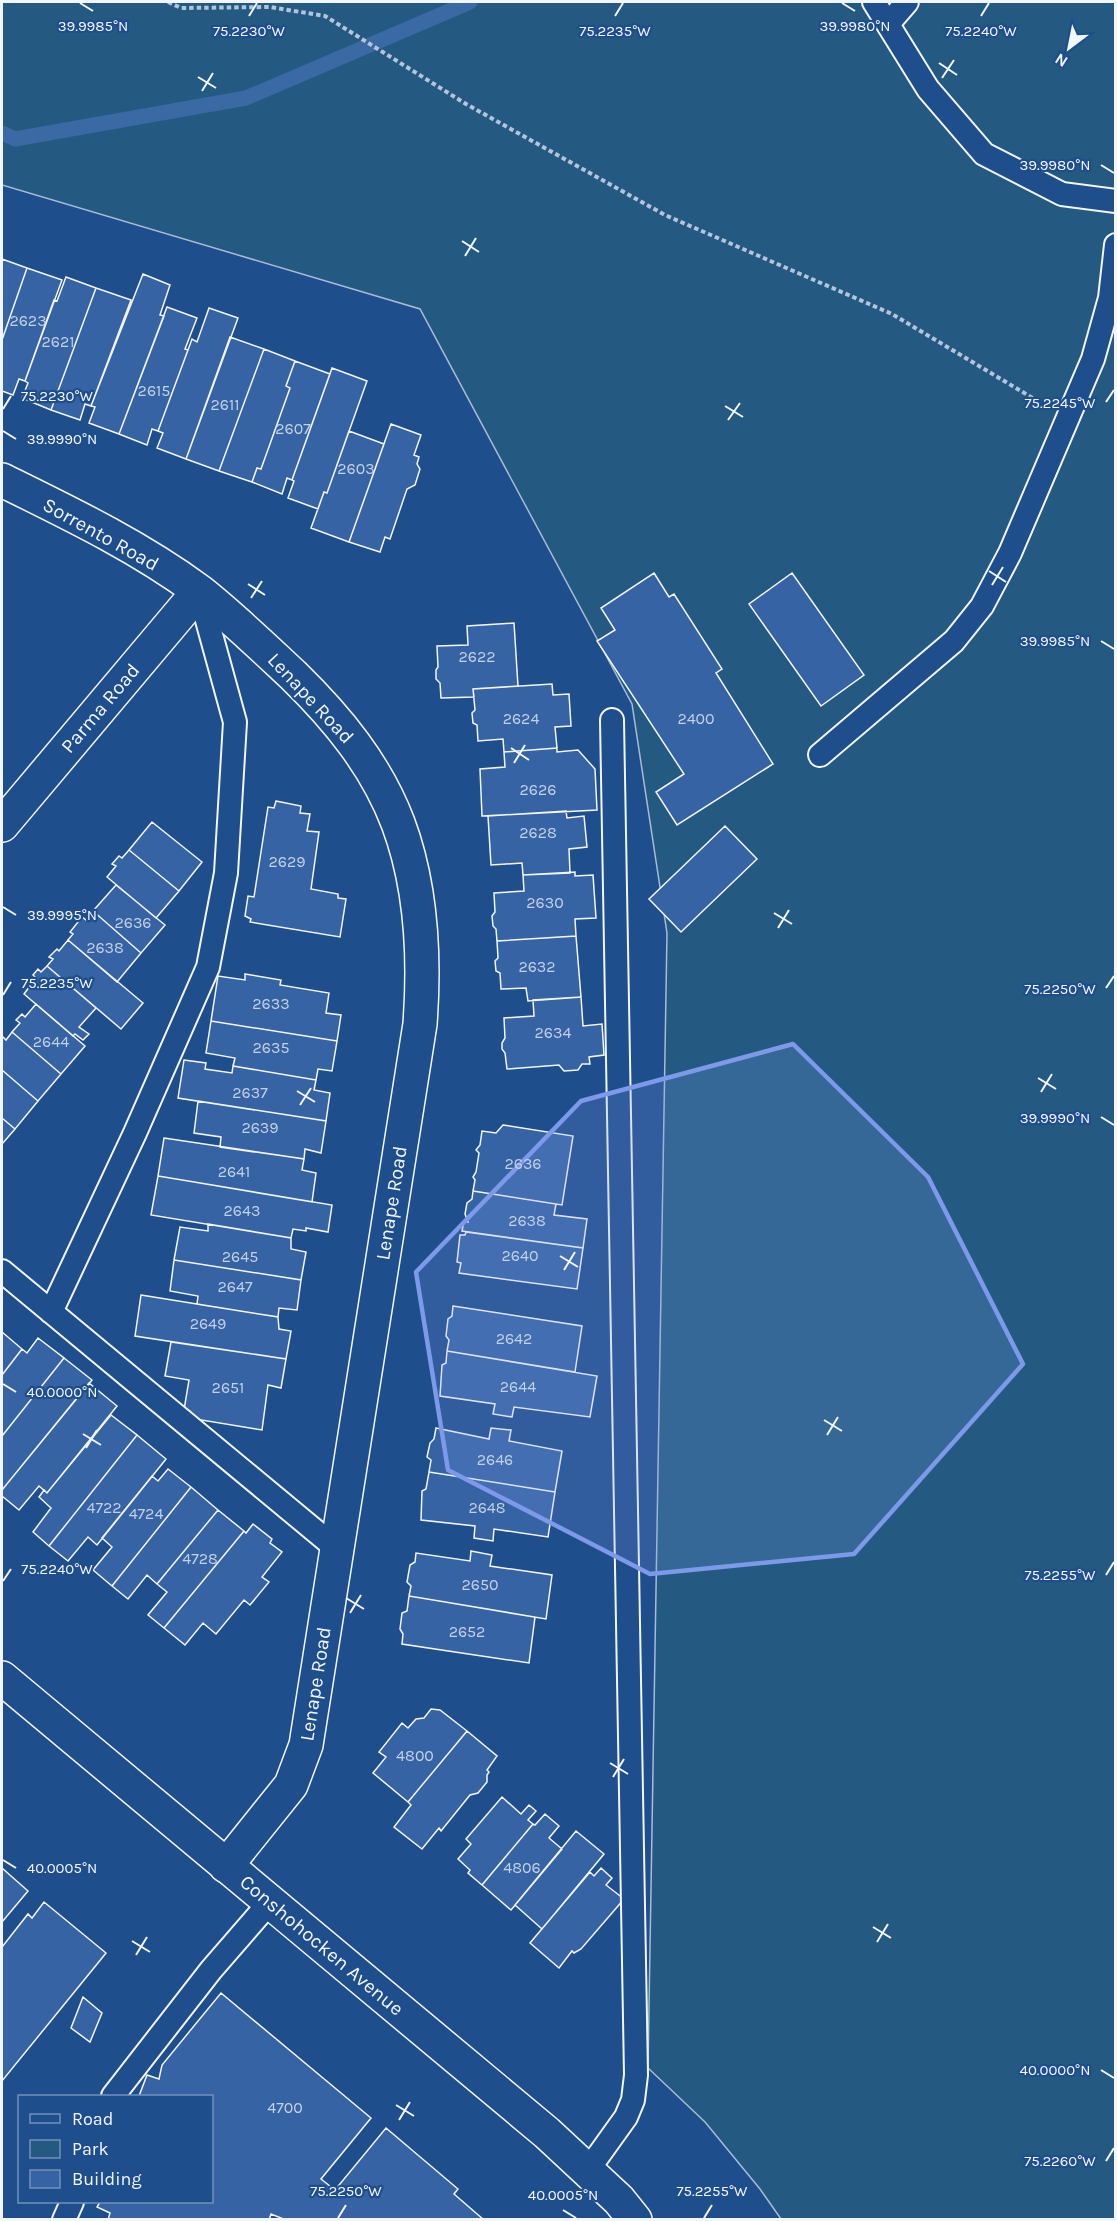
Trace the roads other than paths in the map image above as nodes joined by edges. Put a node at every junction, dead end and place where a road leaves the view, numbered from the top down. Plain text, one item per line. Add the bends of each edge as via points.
1 (874, 2) edge
2 (907, 2) edge
3 (888, 24) junction
4 (1116, 201) edge
5 (1116, 245) edge
6 (2, 480) edge
7 (199, 591) junction
8 (612, 720) dead end
9 (820, 755) dead end
10 (2, 825) edge
11 (2, 1271) edge
12 (51, 1312) junction
13 (337, 1549) junction
14 (2, 1678) edge
15 (226, 1866) junction
16 (270, 1902) junction
17 (115, 2095) edge
18 (588, 2170) junction
19 (72, 2203) edge
20 (64, 2220) edge
21 (635, 2220) edge

1 - 3 lane
2 - 3 lane
3 - 4 lane via 928,89 984,154 1062,194
5 - 9 lane via 1110,298 1093,359 1010,553 982,606 954,640
6 - 7 street, Sorrento Road via 110,535
7 - 10 street, Parma Road
7 - 12 lane via 235,722 226,873 208,967
7 - 13 street, Lenape Road via 313,695 360,752 398,823 418,907 423,948 420,1024
8 - 18 lane via 636,2075 626,2117
11 - 12 lane
12 - 13 lane
13 - 15 street, Lenape Road via 306,1746 299,1766 279,1802
14 - 15 street, Conshohocken Avenue
15 - 16 street, Conshohocken Avenue
16 - 17 lane via 211,1970
16 - 18 street, Conshohocken Avenue
18 - 21 street, Conshohocken Avenue
19 - 20 lane

